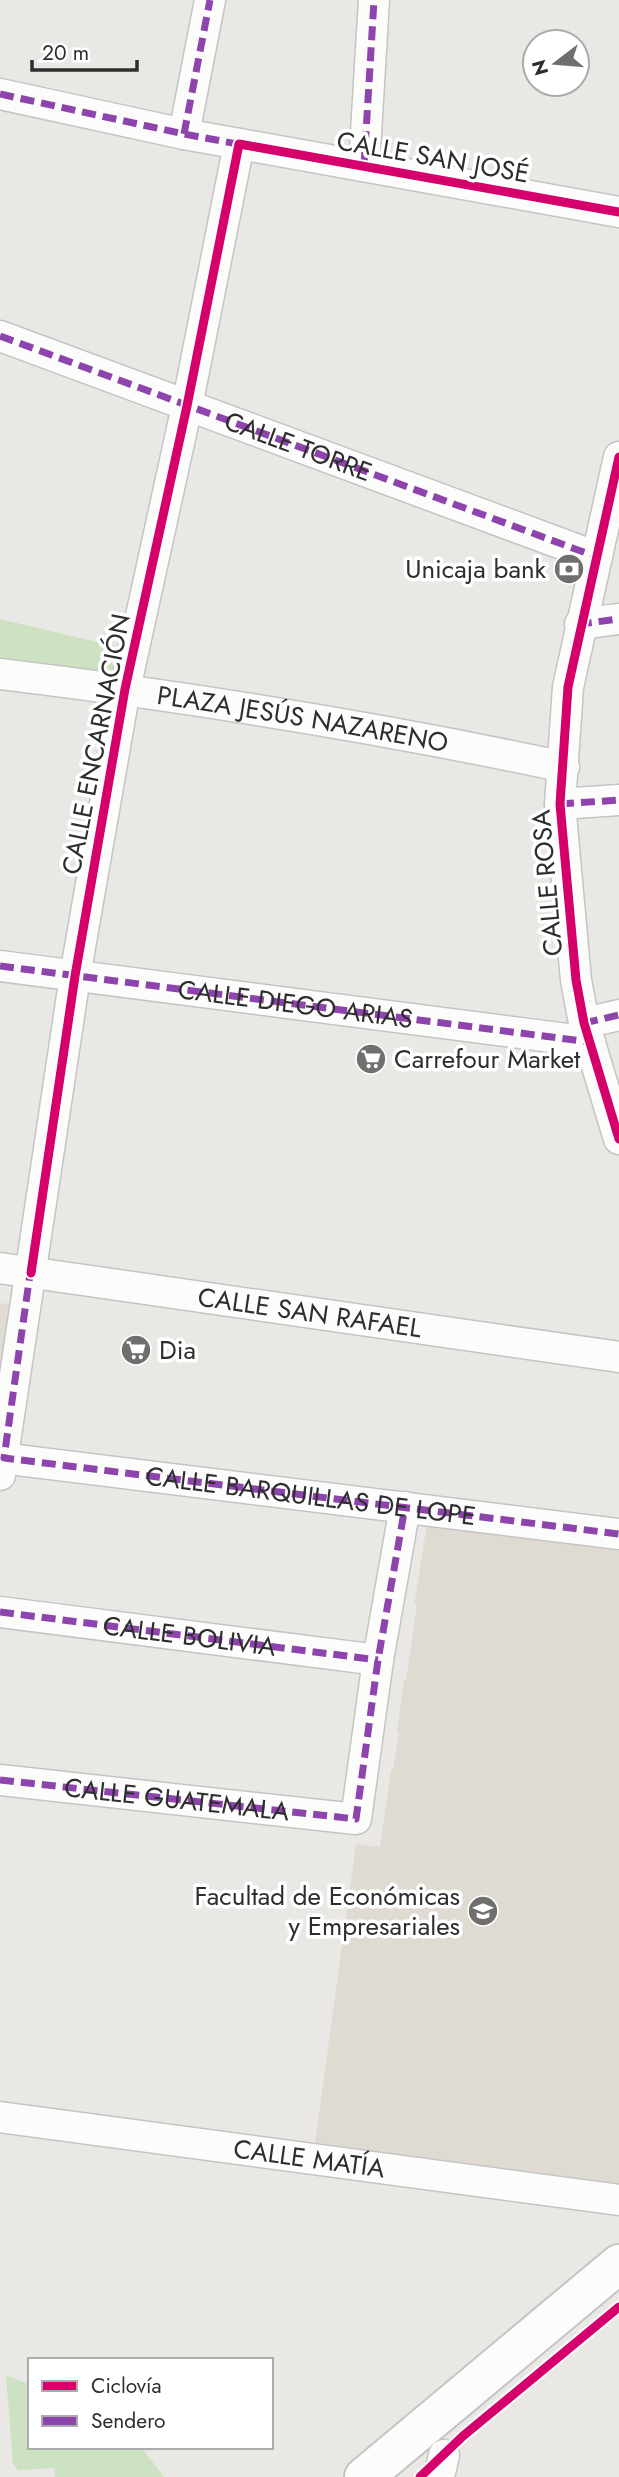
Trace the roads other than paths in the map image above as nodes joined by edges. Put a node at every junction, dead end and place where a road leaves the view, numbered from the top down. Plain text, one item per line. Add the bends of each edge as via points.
1 (209, 0) edge
2 (374, 0) edge
3 (0, 94) edge
4 (184, 134) junction
5 (239, 144) junction
6 (363, 166) junction
7 (619, 212) edge
8 (0, 336) edge
9 (187, 406) junction
10 (617, 473) edge
11 (597, 557) junction
12 (619, 619) edge
13 (580, 624) junction
14 (0, 674) edge
15 (125, 689) junction
16 (564, 767) junction
17 (619, 800) edge
18 (560, 804) junction
19 (0, 966) edge
20 (75, 976) junction
21 (619, 1015) edge
22 (587, 1032) junction
23 (619, 1139) edge
24 (0, 1268) edge
25 (30, 1273) junction
26 (619, 1356) edge
27 (1, 1464) edge
28 (405, 1507) junction
29 (619, 1534) edge
30 (0, 1612) edge
31 (378, 1660) junction
32 (0, 1780) edge
33 (0, 2117) edge
34 (619, 2200) edge
35 (619, 2264) edge
36 (364, 2477) edge

1 - 4 street
2 - 6 street
3 - 4 street, CALLE SAN JOSÉ
4 - 5 street, CALLE SAN JOSÉ
5 - 6 street, CALLE SAN JOSÉ
5 - 9 street, CALLE ENCARNACIÓN
6 - 7 street, CALLE SAN JOSÉ
8 - 9 street, CALLE TORRE
9 - 11 street, CALLE TORRE
9 - 15 street, CALLE ENCARNACIÓN
10 - 11 street, CALLE ROSA
11 - 13 street, CALLE ROSA
12 - 13 street
13 - 16 street, CALLE ROSA via 568,687
14 - 15 street, PLAZA JESÚS NAZARENO
15 - 16 street, PLAZA JESÚS NAZARENO via 445,741
15 - 20 street, CALLE ENCARNACIÓN
16 - 18 street, CALLE ROSA
17 - 18 street
18 - 22 street, CALLE ROSA via 576,979
19 - 20 street, CALLE DIEGO ARIAS
20 - 22 street, CALLE DIEGO ARIAS
20 - 25 street, CALLE ENCARNACIÓN
21 - 22 street
22 - 23 street, CALLE ROSA
24 - 25 street, CALLE SAN RAFAEL
25 - 26 street, CALLE SAN RAFAEL
25 - 27 street, CALLE ENCARNACIÓN
27 - 28 street, CALLE BARQUILLAS DE LOPE
28 - 29 street, CALLE BARQUILLAS DE LOPE
28 - 31 street
30 - 31 street, CALLE BOLIVIA
31 - 32 street, CALLE GUATEMALA via 356,1819
33 - 34 street, CALLE MATÍA
35 - 36 street

